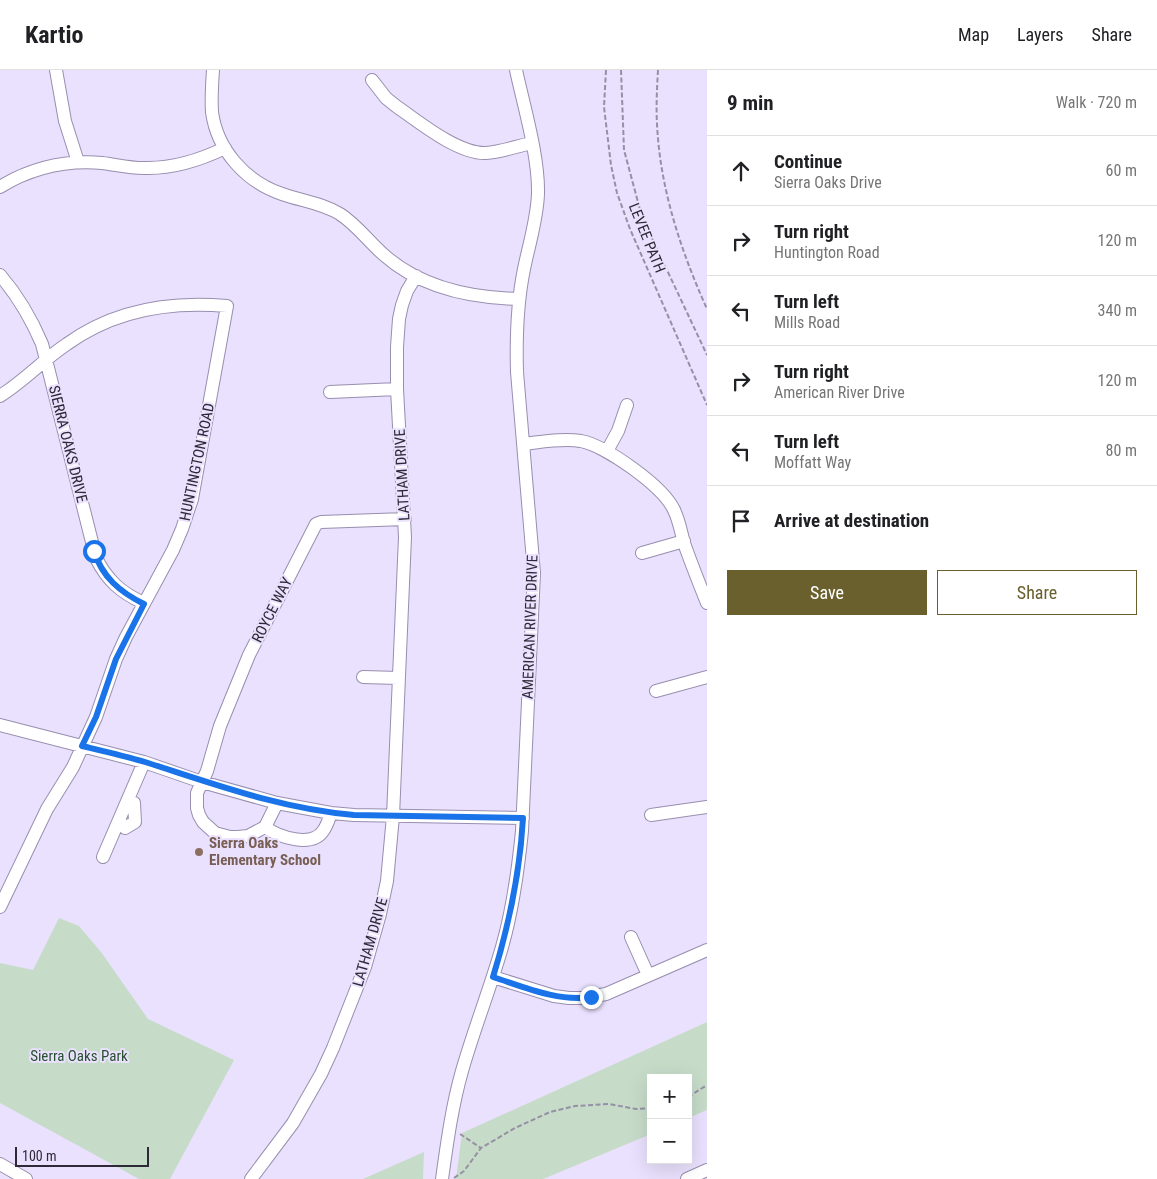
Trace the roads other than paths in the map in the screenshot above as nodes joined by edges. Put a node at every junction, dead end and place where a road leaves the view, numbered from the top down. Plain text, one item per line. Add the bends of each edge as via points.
1 (56, 70) edge
2 (213, 70) edge
3 (516, 70) edge
4 (372, 80) dead end
5 (532, 143) junction
6 (225, 148) junction
7 (78, 162) junction
8 (0, 186) edge
9 (0, 275) edge
10 (416, 276) junction
11 (519, 299) junction
12 (47, 359) junction
13 (397, 389) junction
14 (330, 392) dead end
15 (0, 396) edge
16 (626, 405) dead end
17 (524, 444) junction
18 (607, 451) junction
19 (405, 519) junction
20 (684, 541) junction
21 (642, 553) dead end
22 (707, 603) edge
23 (144, 604) junction
24 (363, 677) dead end
25 (707, 677) edge
26 (400, 678) junction
27 (656, 691) dead end
28 (0, 725) edge
29 (82, 746) junction
30 (144, 762) junction
31 (202, 782) junction
32 (276, 803) junction
33 (707, 807) edge
34 (331, 813) junction
35 (651, 815) dead end
36 (393, 816) junction
37 (523, 818) junction
38 (265, 827) junction
39 (103, 857) dead end
40 (0, 906) edge
41 (631, 937) dead end
42 (707, 950) edge
43 (648, 975) junction
44 (493, 977) junction
45 (0, 1164) edge
46 (707, 1170) edge
47 (448, 1178) edge
48 (26, 1179) edge
49 (251, 1179) edge
50 (687, 1179) edge

1 - 7 street via 65,121
2 - 6 street via 212,114
3 - 5 street, AMERICAN RIVER DRIVE
4 - 5 street via 396,106 464,149 490,152
5 - 11 street, AMERICAN RIVER DRIVE via 538,176 537,209
6 - 7 street via 195,161 162,168
6 - 10 street via 252,179 271,190 338,213 385,256
7 - 8 street via 39,169
9 - 12 street, SIERRA OAKS DRIVE via 27,311
10 - 11 street via 472,295
10 - 13 street, LATHAM DRIVE via 407,291 399,319
11 - 17 street, AMERICAN RIVER DRIVE via 517,372
12 - 15 street
12 - 23 street, SIERRA OAKS DRIVE via 96,558 115,586
12 - 23 street, HUNTINGTON ROAD via 88,331 133,313 180,305 228,306 188,514
13 - 14 street
13 - 19 street, LATHAM DRIVE
16 - 18 street via 618,431
17 - 18 street via 568,440 588,443
17 - 37 street, AMERICAN RIVER DRIVE via 534,573
18 - 20 street via 663,492 674,508
19 - 26 street, LATHAM DRIVE
19 - 31 street, ROYCE WAY via 321,522 314,526 249,655 220,726
20 - 21 street
20 - 22 street
23 - 29 street, HUNTINGTON ROAD via 116,659
24 - 26 street
25 - 27 street
26 - 36 street, LATHAM DRIVE
28 - 29 street
29 - 30 street
29 - 40 street, HUNTINGTON ROAD
30 - 31 street
30 - 39 street via 127,802 134,803 134,822 125,828 119,820
31 - 32 street
31 - 38 street via 197,808 203,822 215,833 238,837
32 - 34 street
32 - 38 street
33 - 35 street
34 - 36 street
34 - 38 street via 323,832 316,838 284,838
36 - 37 street
36 - 49 street, LATHAM DRIVE via 383,898 357,987 333,1048 304,1104
37 - 44 street, AMERICAN RIVER DRIVE via 511,909
41 - 43 street
42 - 43 street
43 - 44 street via 606,994 584,998 554,996
44 - 47 street, AMERICAN RIVER DRIVE via 461,1073 451,1118
45 - 48 street
46 - 50 street

